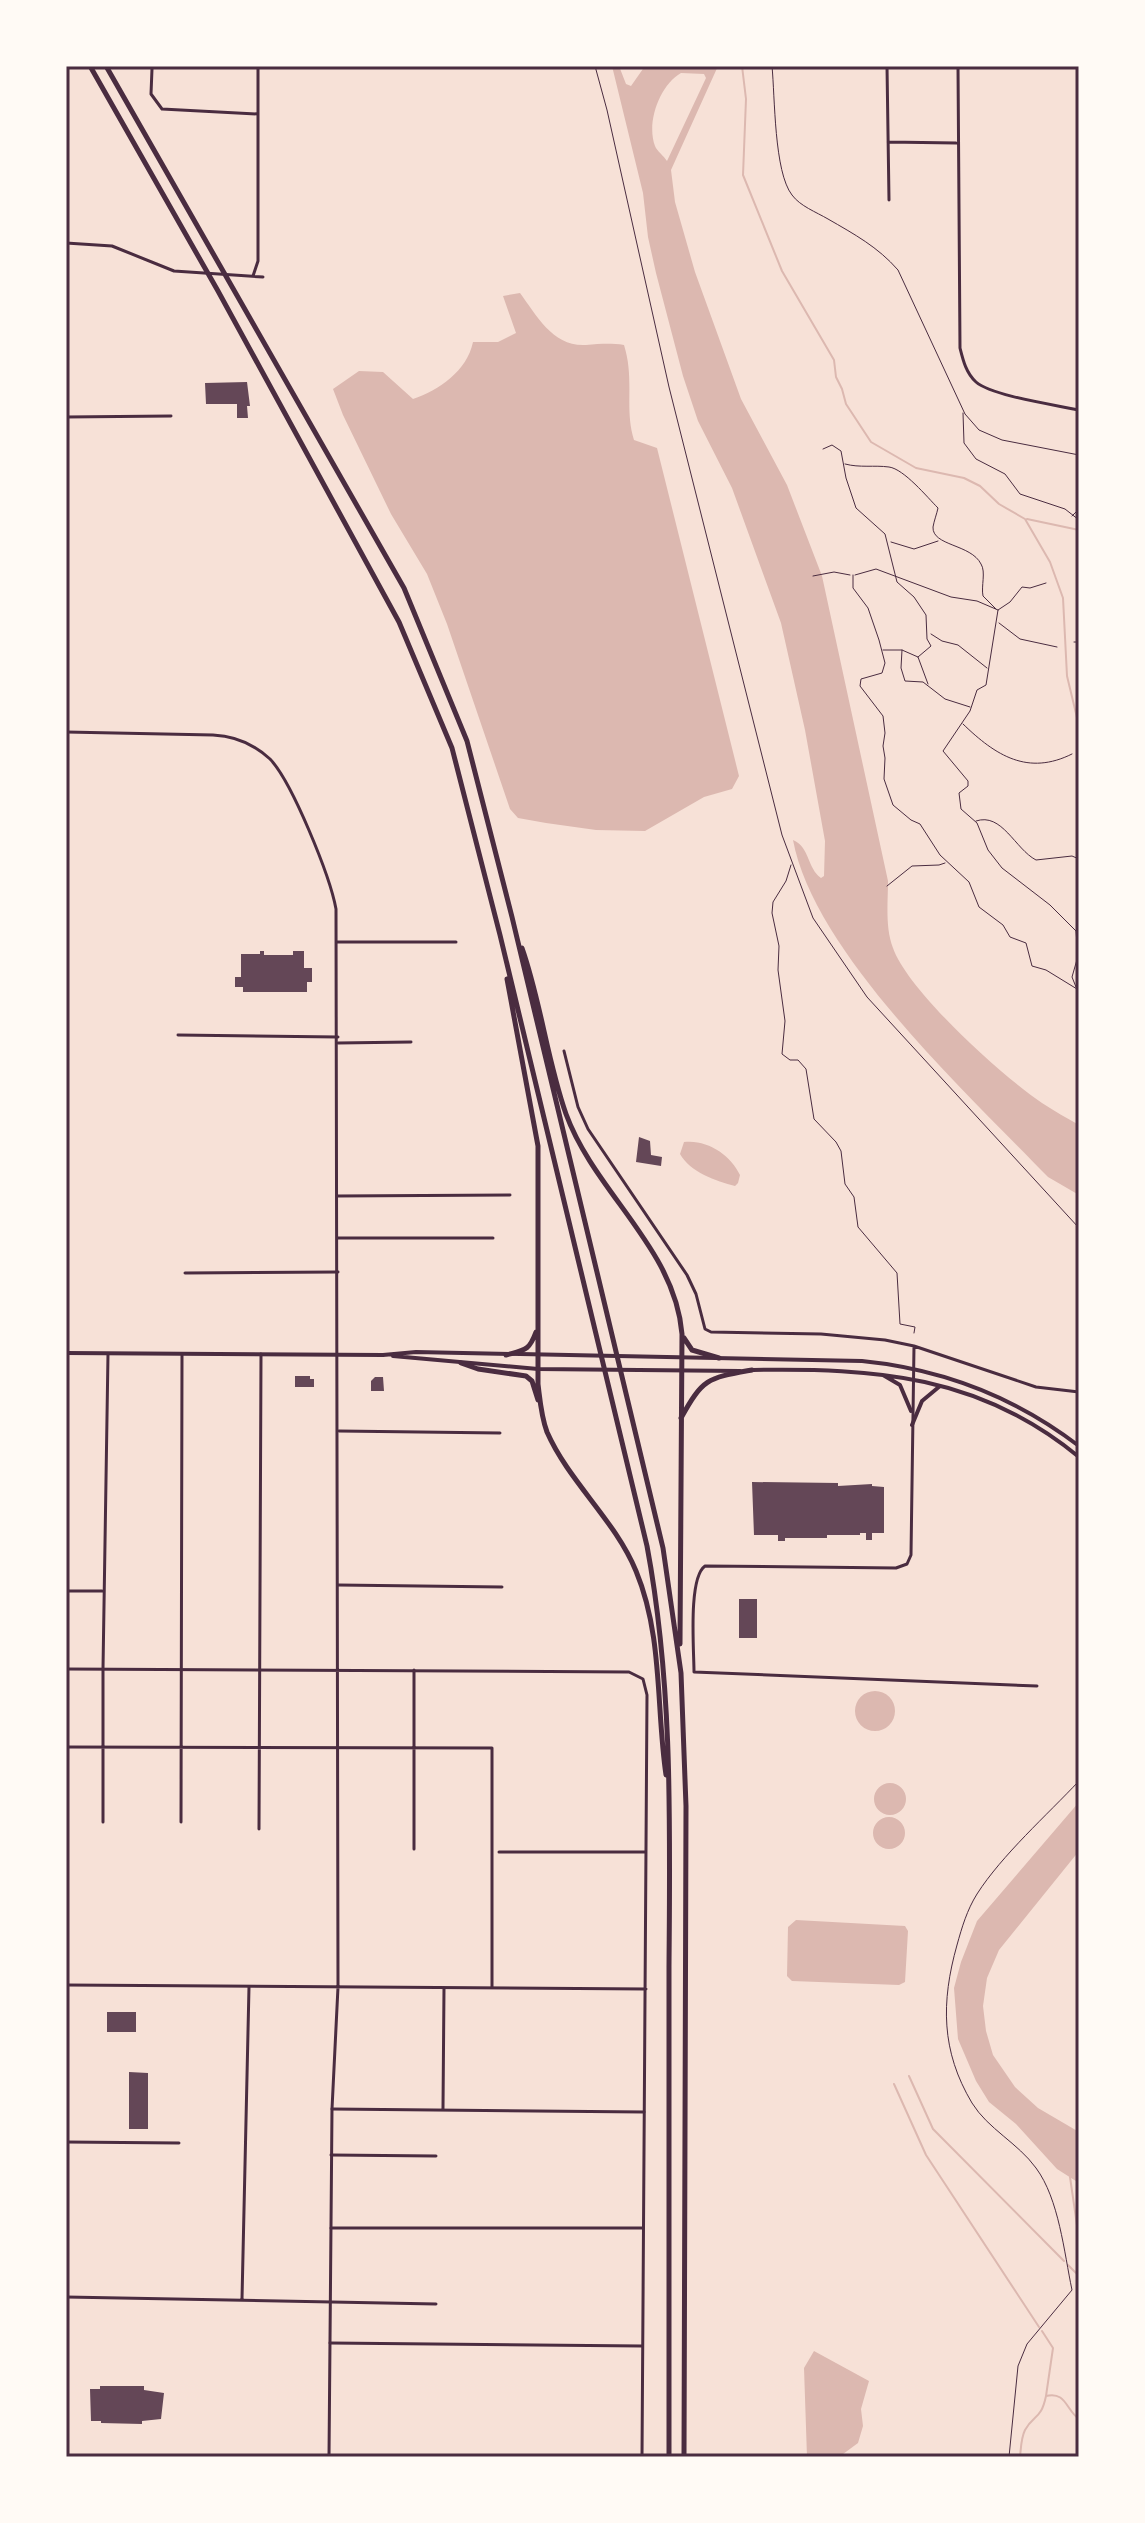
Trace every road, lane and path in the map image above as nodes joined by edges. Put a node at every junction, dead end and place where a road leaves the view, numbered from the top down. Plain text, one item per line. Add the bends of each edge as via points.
1 (89, 66) edge
2 (106, 66) edge
3 (258, 66) edge
4 (595, 66) edge
5 (772, 66) edge
6 (887, 66) edge
7 (958, 66) edge
8 (152, 69) dead end
9 (258, 114) junction
10 (888, 142) junction
11 (957, 143) junction
12 (889, 200) dead end
13 (66, 243) edge
14 (253, 276) junction
15 (263, 277) dead end
16 (963, 410) junction
17 (1079, 410) edge
18 (171, 416) dead end
19 (66, 417) edge
20 (823, 449) dead end
21 (1079, 455) edge
22 (844, 463) junction
23 (1079, 509) edge
24 (1072, 516) junction
25 (1079, 520) edge
26 (941, 541) junction
27 (888, 542) junction
28 (853, 575) junction
29 (813, 576) dead end
30 (896, 576) junction
31 (1046, 583) dead end
32 (998, 610) junction
33 (997, 621) junction
34 (928, 633) junction
35 (1074, 642) dead end
36 (1079, 642) edge
37 (1057, 647) dead end
38 (880, 650) junction
39 (902, 650) junction
40 (918, 657) junction
41 (989, 669) junction
42 (928, 684) junction
43 (971, 707) junction
44 (962, 722) junction
45 (66, 732) edge
46 (1072, 754) dead end
47 (976, 821) junction
48 (1079, 859) edge
49 (947, 861) junction
50 (792, 863) junction
51 (887, 886) dead end
52 (512, 917) junction
53 (500, 935) junction
54 (337, 942) junction
55 (456, 942) dead end
56 (1078, 991) edge
57 (178, 1035) dead end
58 (338, 1037) junction
59 (411, 1042) dead end
60 (338, 1043) junction
61 (564, 1051) dead end
62 (510, 1195) dead end
63 (337, 1196) junction
64 (1079, 1228) edge
65 (338, 1238) junction
66 (493, 1238) dead end
67 (338, 1272) junction
68 (185, 1273) dead end
69 (538, 1327) junction
70 (914, 1333) dead end
71 (682, 1334) junction
72 (914, 1346) junction
73 (66, 1353) edge
74 (108, 1354) junction
75 (182, 1354) junction
76 (261, 1354) junction
77 (338, 1355) junction
78 (383, 1355) junction
79 (506, 1355) junction
80 (538, 1356) junction
81 (680, 1357) junction
82 (719, 1358) junction
83 (461, 1363) junction
84 (912, 1367) junction
85 (538, 1369) junction
86 (752, 1370) junction
87 (680, 1372) junction
88 (881, 1374) junction
89 (912, 1378) junction
90 (942, 1385) junction
91 (1079, 1392) edge
92 (911, 1411) junction
93 (541, 1413) junction
94 (680, 1419) junction
95 (912, 1425) junction
96 (339, 1431) junction
97 (500, 1433) dead end
98 (1079, 1446) edge
99 (1079, 1457) edge
100 (338, 1585) junction
101 (502, 1587) dead end
102 (66, 1591) edge
103 (104, 1591) junction
104 (66, 1669) edge
105 (103, 1669) junction
106 (181, 1669) junction
107 (258, 1669) junction
108 (337, 1670) junction
109 (414, 1670) junction
110 (681, 1673) junction
111 (1037, 1686) dead end
112 (66, 1747) edge
113 (103, 1747) junction
114 (258, 1747) junction
115 (181, 1748) junction
116 (336, 1748) junction
117 (414, 1748) junction
118 (1079, 1781) edge
119 (670, 1802) junction
120 (103, 1822) dead end
121 (181, 1822) dead end
122 (259, 1829) dead end
123 (414, 1849) dead end
124 (499, 1852) dead end
125 (645, 1852) junction
126 (66, 1985) edge
127 (249, 1987) junction
128 (338, 1987) junction
129 (444, 1988) junction
130 (492, 1988) junction
131 (646, 1989) junction
132 (332, 2109) junction
133 (443, 2109) junction
134 (645, 2112) junction
135 (66, 2142) edge
136 (179, 2143) dead end
137 (331, 2155) junction
138 (436, 2156) dead end
139 (331, 2228) junction
140 (643, 2228) junction
141 (66, 2297) edge
142 (242, 2299) junction
143 (330, 2303) junction
144 (436, 2304) dead end
145 (330, 2343) junction
146 (642, 2346) junction
147 (329, 2457) edge
148 (642, 2457) edge
149 (669, 2457) edge
150 (684, 2457) edge
151 (1009, 2457) edge

1 - 53 highway via 399,622 452,748
2 - 52 highway via 404,588 467,741
3 - 9 street
4 - 50 path via 669,387
5 - 16 path via 781,167 791,194 880,251 898,270
6 - 10 street
7 - 11 street
8 - 9 street via 149,86 162,109
9 - 14 street via 258,261
10 - 11 street
10 - 12 street
11 - 17 street via 960,348 965,367 976,383 997,392
13 - 14 street via 112,246 174,271
14 - 15 street
16 - 21 path via 984,434
16 - 24 path via 964,443 978,461 1005,474 1020,494
18 - 19 street
20 - 22 path via 840,449
22 - 26 path via 892,468 903,475 938,508 933,529
22 - 27 path via 856,508 883,530
23 - 24 path
24 - 25 path
26 - 27 path via 914,549
26 - 32 path via 968,550 980,562 983,596
27 - 30 path
28 - 29 path
28 - 30 path via 876,569
28 - 38 path via 853,588 870,611
30 - 32 path
30 - 34 path via 925,611
31 - 32 path via 1022,587
32 - 33 path
33 - 37 path via 1020,639
33 - 41 path
34 - 40 path via 931,646
34 - 41 path via 958,645
35 - 36 path
38 - 39 path
38 - 49 path via 884,671 865,676 860,683 883,719 885,785 896,808 920,824
39 - 40 path
39 - 42 path via 904,679
40 - 42 path
41 - 43 path via 986,685 977,690
42 - 43 path via 945,699
43 - 44 path
44 - 46 path via 1018,763 1049,763
44 - 47 path via 943,750 968,781 959,793 960,805
45 - 54 street via 221,735 256,748 284,780 329,878
47 - 48 path via 994,820 1036,860
47 - 56 path via 993,859 1076,931 1078,956 1072,977
49 - 51 path via 912,866
49 - 56 path via 969,882 979,907 1010,937 1026,943 1032,966
50 - 64 path via 813,918 867,997
50 - 70 path via 772,913 785,1021 782,1054 806,1069 814,1119 841,1151 858,1227 897,1273 900,1324 915,1327
52 - 71 highway via 566,1114 583,1149 667,1276
52 - 110 highway via 663,1548
53 - 69 highway via 538,1146
53 - 119 highway via 647,1546 666,1689
54 - 55 street
54 - 58 street
57 - 58 street
58 - 60 street
59 - 60 street
60 - 63 street
61 - 72 street via 583,1119 687,1275 705,1329 854,1336
62 - 63 street
63 - 65 street
65 - 66 street
65 - 67 street
67 - 68 street
67 - 77 street
69 - 79 highway via 526,1350
69 - 80 highway
71 - 81 highway
71 - 82 highway via 692,1350
72 - 84 street
72 - 91 street via 1036,1387
73 - 74 main road
74 - 75 main road
74 - 103 street
75 - 76 main road
75 - 106 street
76 - 77 main road
76 - 107 street
77 - 78 main road
77 - 96 street
78 - 79 main road
78 - 83 main road
79 - 80 main road
80 - 81 main road
80 - 85 highway
81 - 82 main road
81 - 87 highway
82 - 84 main road via 852,1360
83 - 85 main road
83 - 93 highway via 526,1376
84 - 89 street
84 - 98 main road via 1007,1400
85 - 87 main road
85 - 93 highway
86 - 87 main road
86 - 88 main road
86 - 94 highway via 701,1385
87 - 94 highway
88 - 89 main road
88 - 92 main road via 900,1385
89 - 90 main road
89 - 92 street
90 - 95 main road via 922,1401
90 - 99 main road via 1020,1417
92 - 95 street
93 - 119 highway via 555,1447 634,1566 651,1613
94 - 110 highway
95 - 111 street via 907,1564 705,1566 695,1585 694,1672
96 - 97 street
96 - 100 street
100 - 101 street
100 - 108 street
102 - 103 street
103 - 105 street
104 - 105 street
105 - 106 street
105 - 113 street
106 - 107 street
106 - 115 street
107 - 108 street
107 - 114 street
108 - 109 street
108 - 116 street
109 - 117 street
109 - 125 street via 629,1672 643,1679
110 - 150 highway via 686,1806
112 - 113 street
113 - 115 street
113 - 120 street
114 - 115 street
114 - 116 street
114 - 122 street
115 - 121 street
116 - 117 street
116 - 128 street
117 - 123 street
117 - 130 street via 492,1748
118 - 151 path via 977,1893 964,1919 946,1992 946,2027 960,2079 973,2105 1037,2168 1051,2193 1072,2290 1027,2344 1018,2366
119 - 149 highway
124 - 125 street
125 - 131 street
126 - 127 street
127 - 128 street
127 - 142 street
128 - 129 street
128 - 132 street
129 - 130 street
129 - 133 street
130 - 131 street
131 - 134 street
132 - 133 street
132 - 137 street
133 - 134 street
134 - 140 street
135 - 136 street
137 - 138 street
137 - 139 street
139 - 140 street
139 - 143 street
140 - 146 street
141 - 142 street
142 - 143 street
143 - 144 street
143 - 145 street
145 - 146 street
145 - 147 street
146 - 148 street

